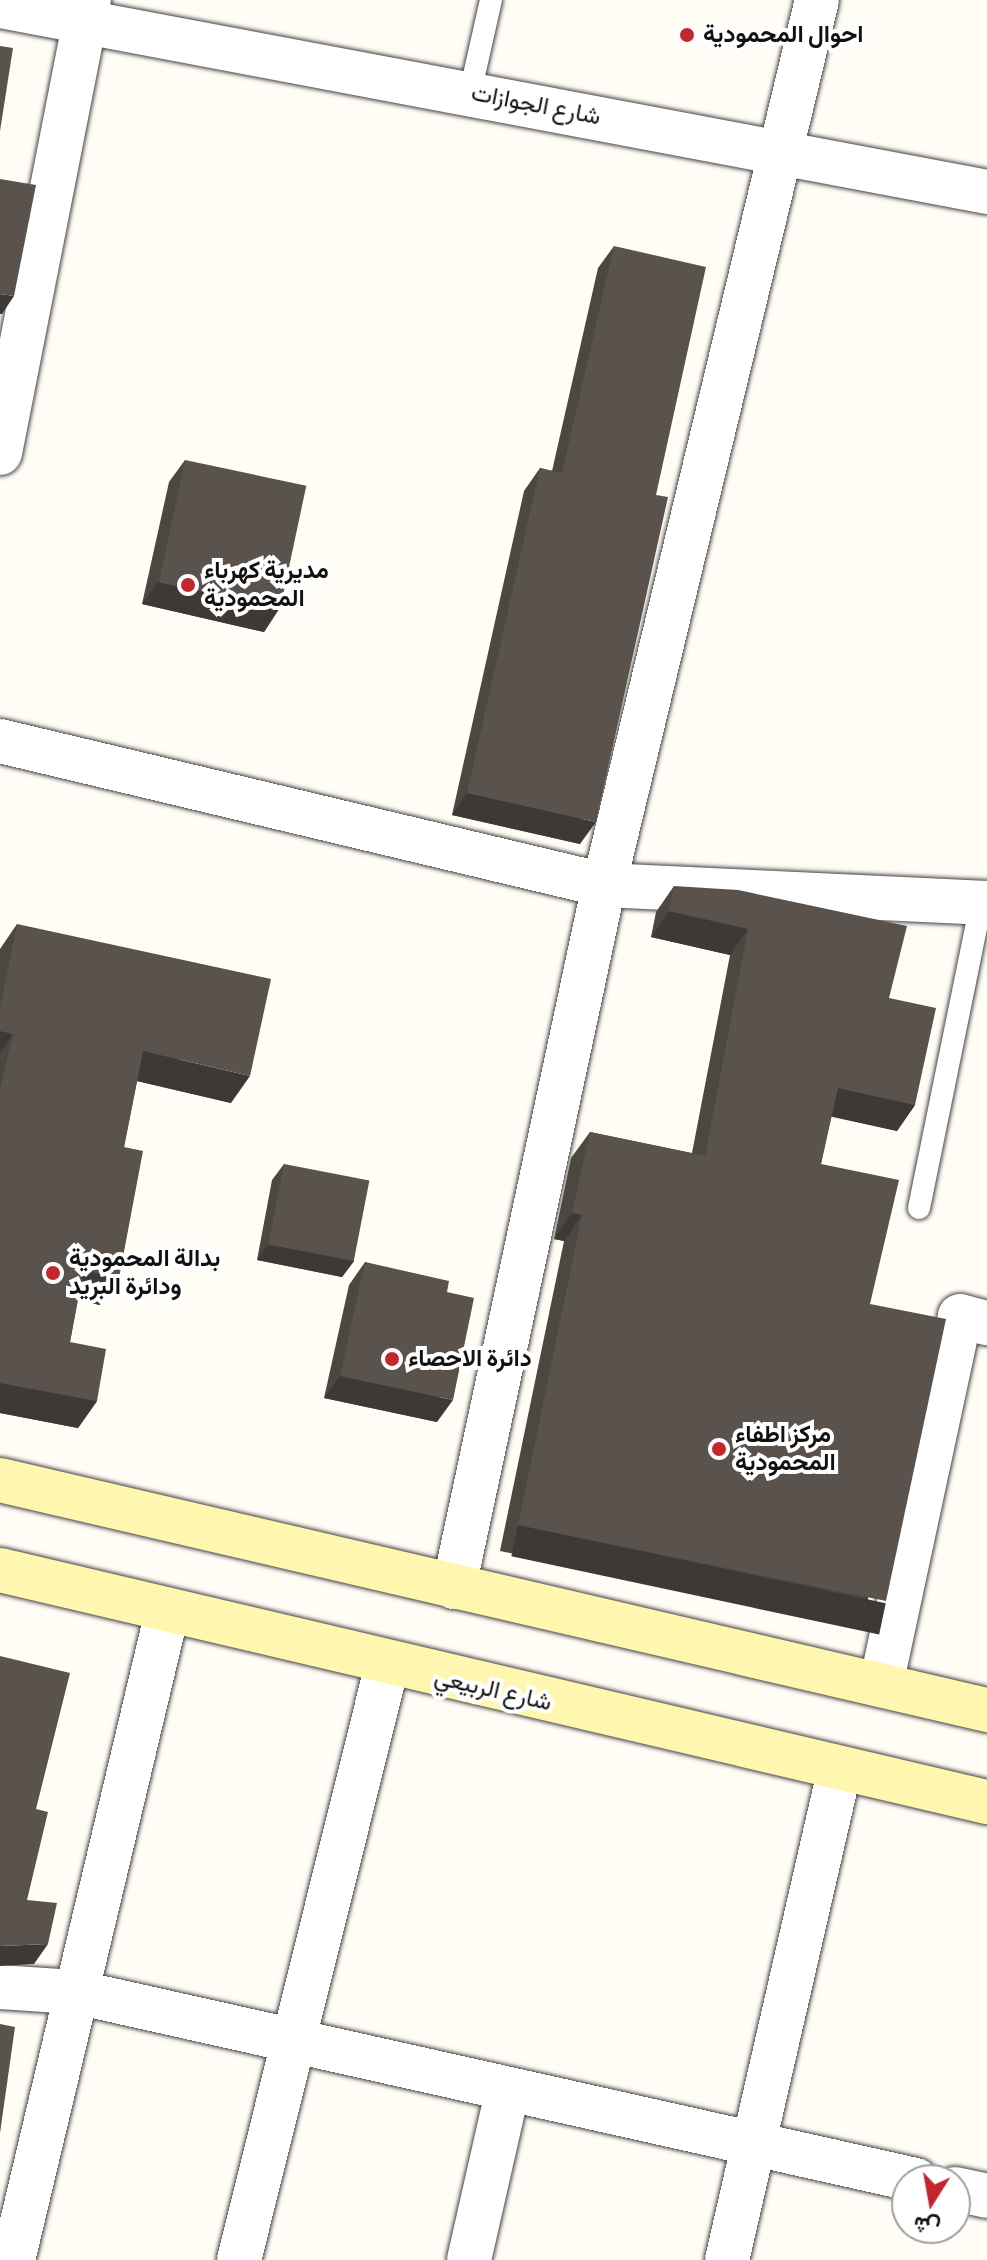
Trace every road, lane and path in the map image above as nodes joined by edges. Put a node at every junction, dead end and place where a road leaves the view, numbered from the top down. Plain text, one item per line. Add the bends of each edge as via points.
1 (491, 0) edge
2 (817, 0) edge
3 (0, 6) edge
4 (87, 9) edge
5 (470, 93) junction
6 (782, 152) junction
7 (987, 192) edge
8 (11, 340) edge
9 (0, 453) edge
10 (0, 741) edge
11 (604, 885) junction
12 (984, 903) edge
13 (919, 1208) dead end
14 (987, 1323) edge
15 (0, 1480) edge
16 (0, 1570) edge
17 (454, 1587) junction
18 (167, 1612) junction
19 (387, 1665) junction
20 (881, 1685) junction
21 (987, 1710) edge
22 (839, 1772) junction
23 (987, 1802) edge
24 (0, 1987) edge
25 (76, 1992) junction
26 (294, 2041) junction
27 (508, 2089) junction
28 (753, 2144) junction
29 (891, 2174) edge
30 (13, 2260) edge
31 (239, 2260) edge
32 (469, 2260) edge
33 (727, 2260) edge

1 - 5 lane
2 - 6 street
3 - 4 street, شارع الجوازات
4 - 5 street, شارع الجوازات
4 - 8 street
5 - 6 street, شارع الجوازات
6 - 7 street, شارع الجوازات
6 - 11 street
8 - 9 street
10 - 11 street
11 - 12 street
11 - 17 street
12 - 13 lane
14 - 20 street via 960,1316
15 - 17 street
16 - 18 street, شارع الربيعي
17 - 20 street
18 - 19 street, شارع الربيعي
18 - 25 street
19 - 22 street, شارع الربيعي
19 - 26 street
20 - 21 street
22 - 23 street, شارع الربيعي
22 - 28 street
24 - 25 street
25 - 26 street
25 - 30 street
26 - 27 street
26 - 31 street
27 - 28 street
27 - 32 street
28 - 29 street
28 - 33 street

